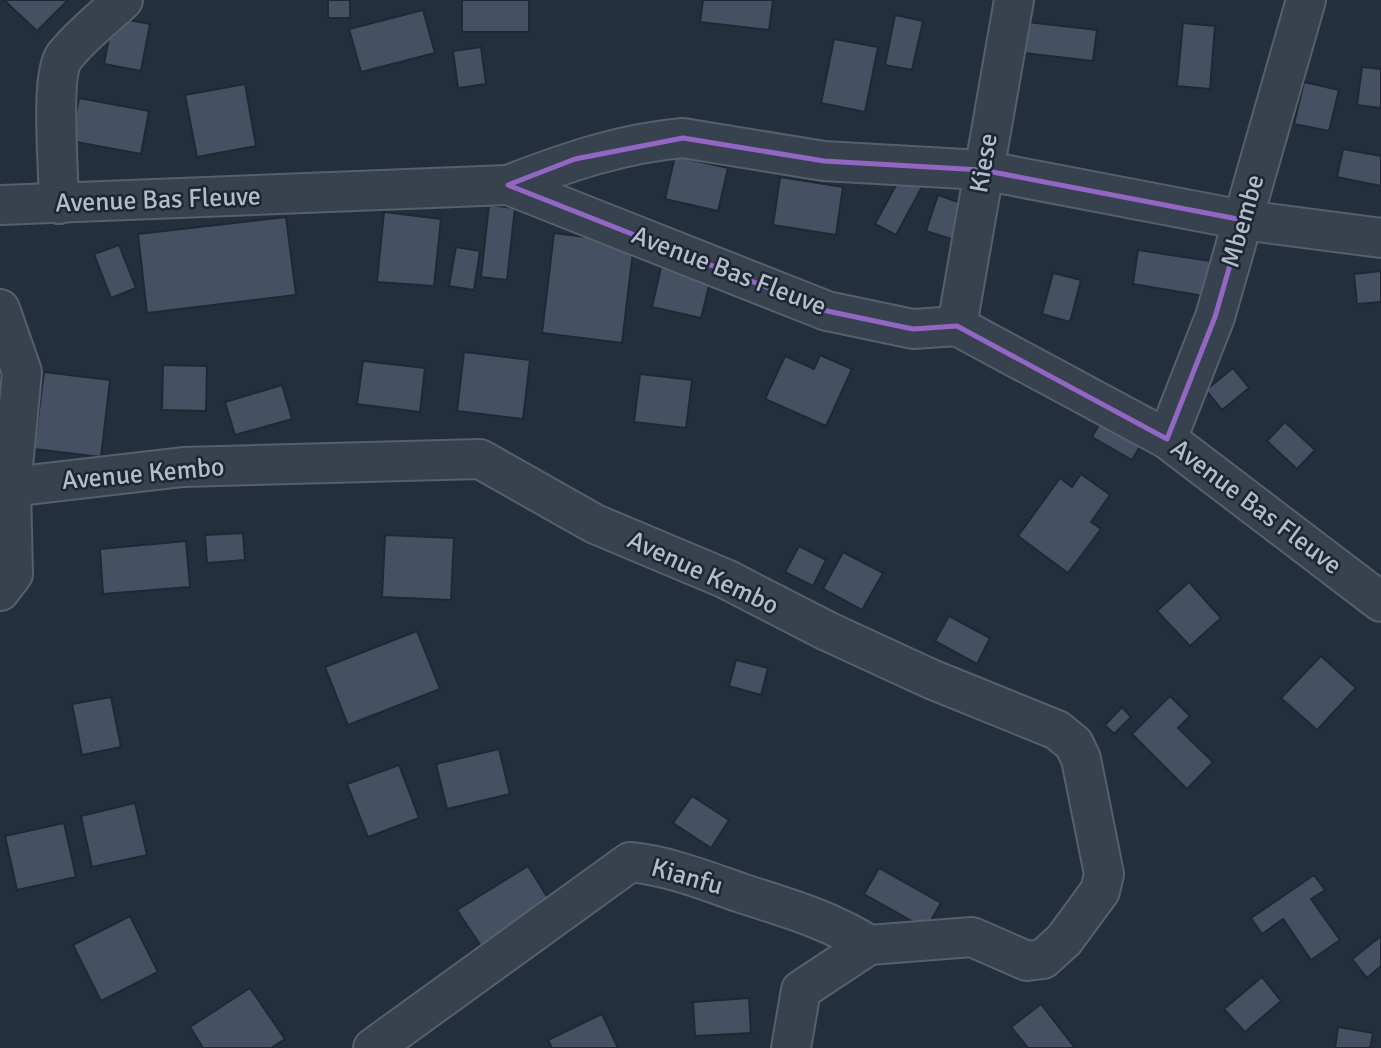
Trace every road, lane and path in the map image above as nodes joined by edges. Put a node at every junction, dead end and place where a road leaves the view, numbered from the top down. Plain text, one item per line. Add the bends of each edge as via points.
1 (123, 0) edge
2 (1014, 0) edge
3 (1306, 0) edge
4 (982, 170) junction
5 (508, 185) junction
6 (60, 204) junction
7 (0, 205) edge
8 (1243, 220) junction
9 (1381, 238) edge
10 (0, 309) edge
11 (957, 326) junction
12 (1167, 439) junction
13 (11, 487) junction
14 (0, 591) edge
15 (1381, 602) edge
16 (869, 945) junction
17 (373, 1048) edge
18 (791, 1048) edge

1 - 6 street via 60,66
2 - 4 street, Kiese
3 - 8 street, Mbembe
4 - 5 street via 824,161 683,138 575,159
4 - 8 street
4 - 11 street, Kiese
5 - 6 street, Avenue Bas Fleuve
5 - 11 street, Avenue Bas Fleuve via 827,311 913,329
6 - 7 street, Avenue Bas Fleuve
8 - 9 street
8 - 12 street, Mbembe via 1215,317
10 - 13 street via 22,372
11 - 12 street, Avenue Bas Fleuve
12 - 15 street, Avenue Bas Fleuve
13 - 14 street via 13,574
13 - 16 street, Avenue Kembo via 183,467 480,459 595,524 726,579 931,679 1056,730 1074,744 1104,874 1100,891 1064,940 1043,959 1027,961 972,937
16 - 17 street, Kianfu via 807,915 660,865 630,862
16 - 18 street via 801,990

